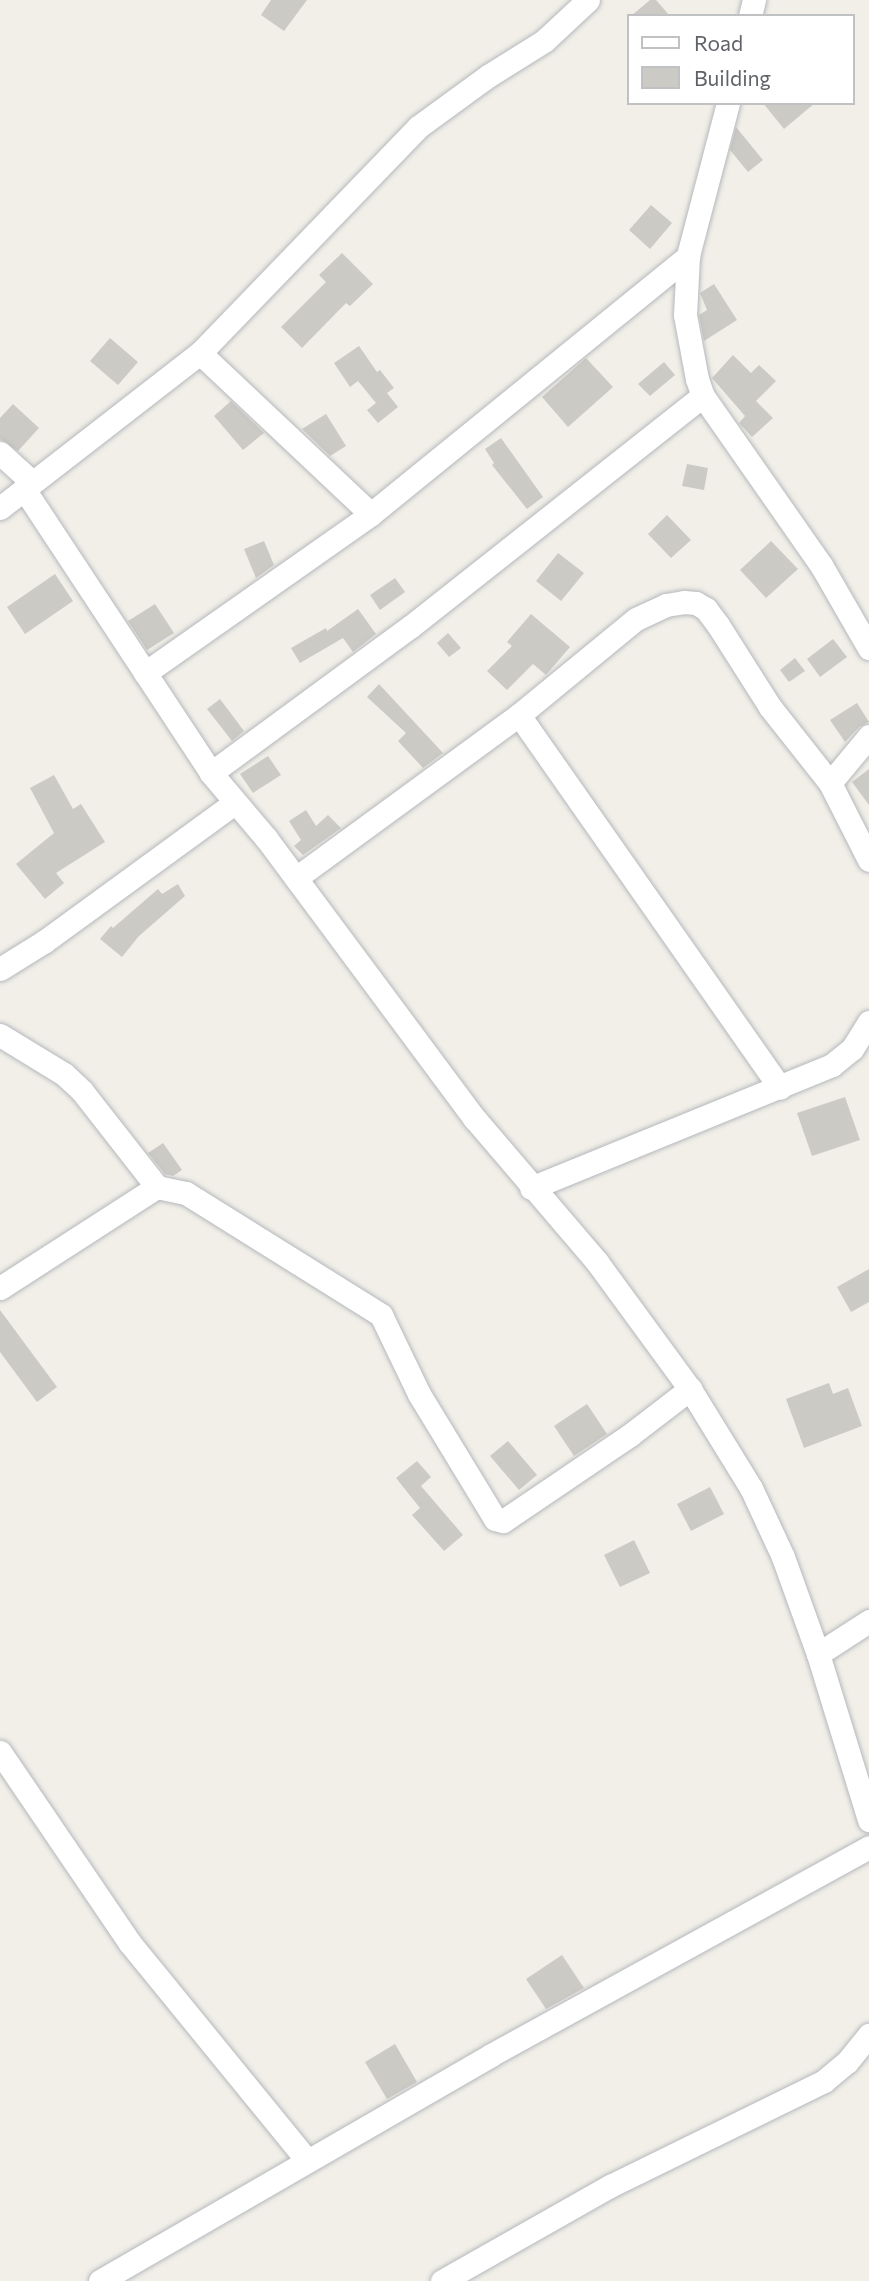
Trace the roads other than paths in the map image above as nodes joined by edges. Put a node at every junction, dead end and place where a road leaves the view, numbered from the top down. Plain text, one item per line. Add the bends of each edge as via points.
1 (588, 0) edge
2 (727, 105) edge
3 (688, 256) junction
4 (200, 353) junction
5 (703, 396) junction
6 (0, 453) edge
7 (28, 486) junction
8 (0, 508) edge
9 (371, 514) junction
10 (869, 648) edge
11 (145, 673) junction
12 (519, 715) junction
13 (869, 736) edge
14 (211, 773) junction
15 (830, 783) junction
16 (234, 803) junction
17 (869, 860) edge
18 (296, 878) junction
19 (0, 969) edge
20 (869, 1022) edge
21 (0, 1035) edge
22 (780, 1087) junction
23 (157, 1187) junction
24 (531, 1188) junction
25 (0, 1288) edge
26 (690, 1389) junction
27 (869, 1621) edge
28 (818, 1654) junction
29 (0, 1752) edge
30 (869, 1820) edge
31 (869, 1847) edge
32 (869, 2035) edge
33 (306, 2159) junction
34 (100, 2281) edge
35 (442, 2281) edge

1 - 4 street via 544,41 418,127
2 - 3 street
3 - 5 street via 685,315
3 - 9 street
4 - 7 street
4 - 9 street
5 - 10 street via 821,565
5 - 14 street via 431,611
6 - 7 street
7 - 8 street
7 - 11 street
9 - 11 street
11 - 14 street
12 - 15 street via 636,619 666,606 696,603 706,609 770,707
12 - 18 street
12 - 22 street
13 - 15 street
14 - 16 street
15 - 17 street
16 - 18 street
16 - 19 street via 46,941
18 - 24 street
20 - 22 street via 852,1049 832,1065
21 - 23 street via 64,1074 82,1091
22 - 24 street
23 - 25 street
23 - 26 street via 186,1193 381,1315 419,1394 495,1519 516,1515
24 - 26 street via 597,1262
26 - 28 street via 751,1488 783,1557
27 - 28 street
28 - 30 street
29 - 33 street via 129,1942
31 - 33 street
32 - 35 street via 824,2081 610,2186
33 - 34 street

